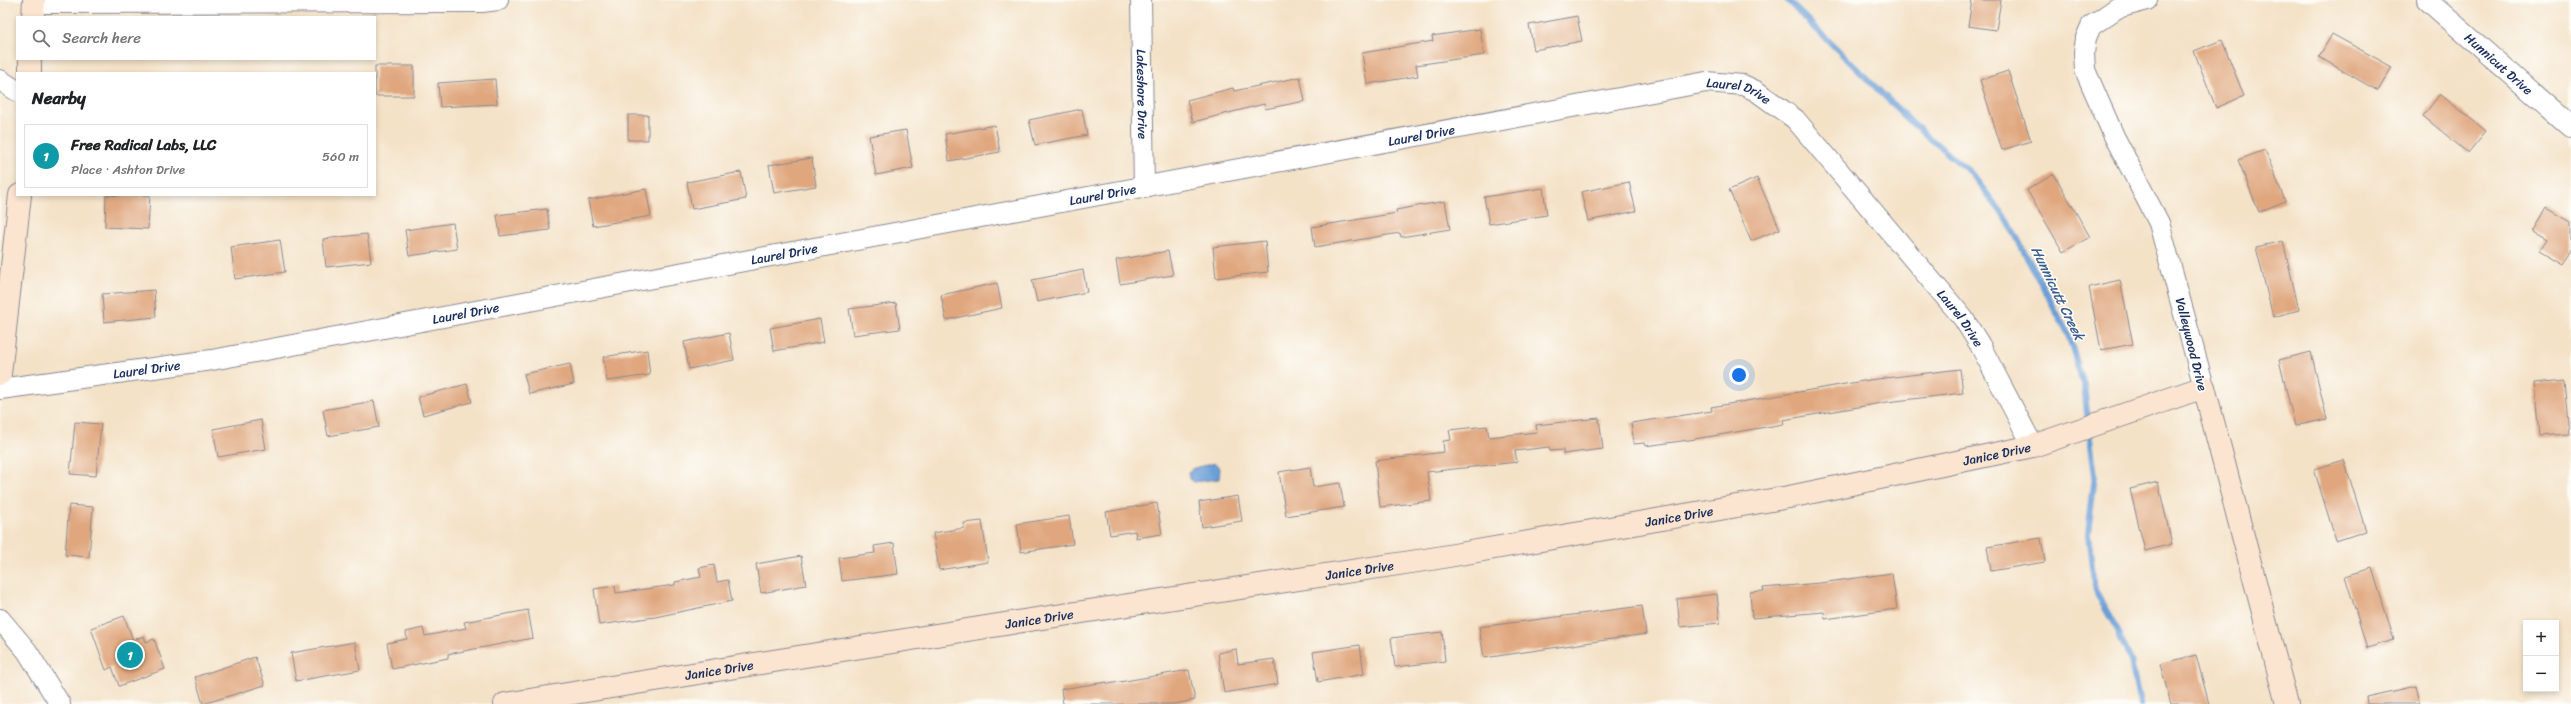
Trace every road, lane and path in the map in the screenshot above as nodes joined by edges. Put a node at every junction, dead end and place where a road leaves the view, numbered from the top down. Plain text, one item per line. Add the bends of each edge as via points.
1 (498, 0) edge
2 (1141, 0) edge
3 (2147, 0) edge
4 (2427, 0) edge
5 (33, 7) edge
6 (30, 60) edge
7 (30, 72) edge
8 (0, 80) edge
9 (16, 90) edge
10 (2571, 127) edge
11 (1144, 188) junction
12 (20, 196) edge
13 (0, 374) edge
14 (2204, 387) junction
15 (0, 389) edge
16 (2033, 446) junction
17 (0, 619) edge
18 (60, 704) edge
19 (505, 704) edge
20 (2287, 704) edge

1 - 5 street
2 - 11 street, Lakeshore Drive
3 - 14 street, Valleywood Drive via 2118,8 2091,26 2084,53 2086,70 2114,136 2159,223
4 - 10 street, Hunnicut Drive
6 - 7 street
8 - 9 street
11 - 15 street, Laurel Drive via 212,360
11 - 16 street, Laurel Drive via 1706,82 1743,86 1772,100 1795,119 1963,318
12 - 13 street
14 - 16 street, Janice Drive
14 - 20 street, Valleywood Drive
16 - 19 street, Janice Drive via 1789,497 1539,541
17 - 18 street via 27,651

